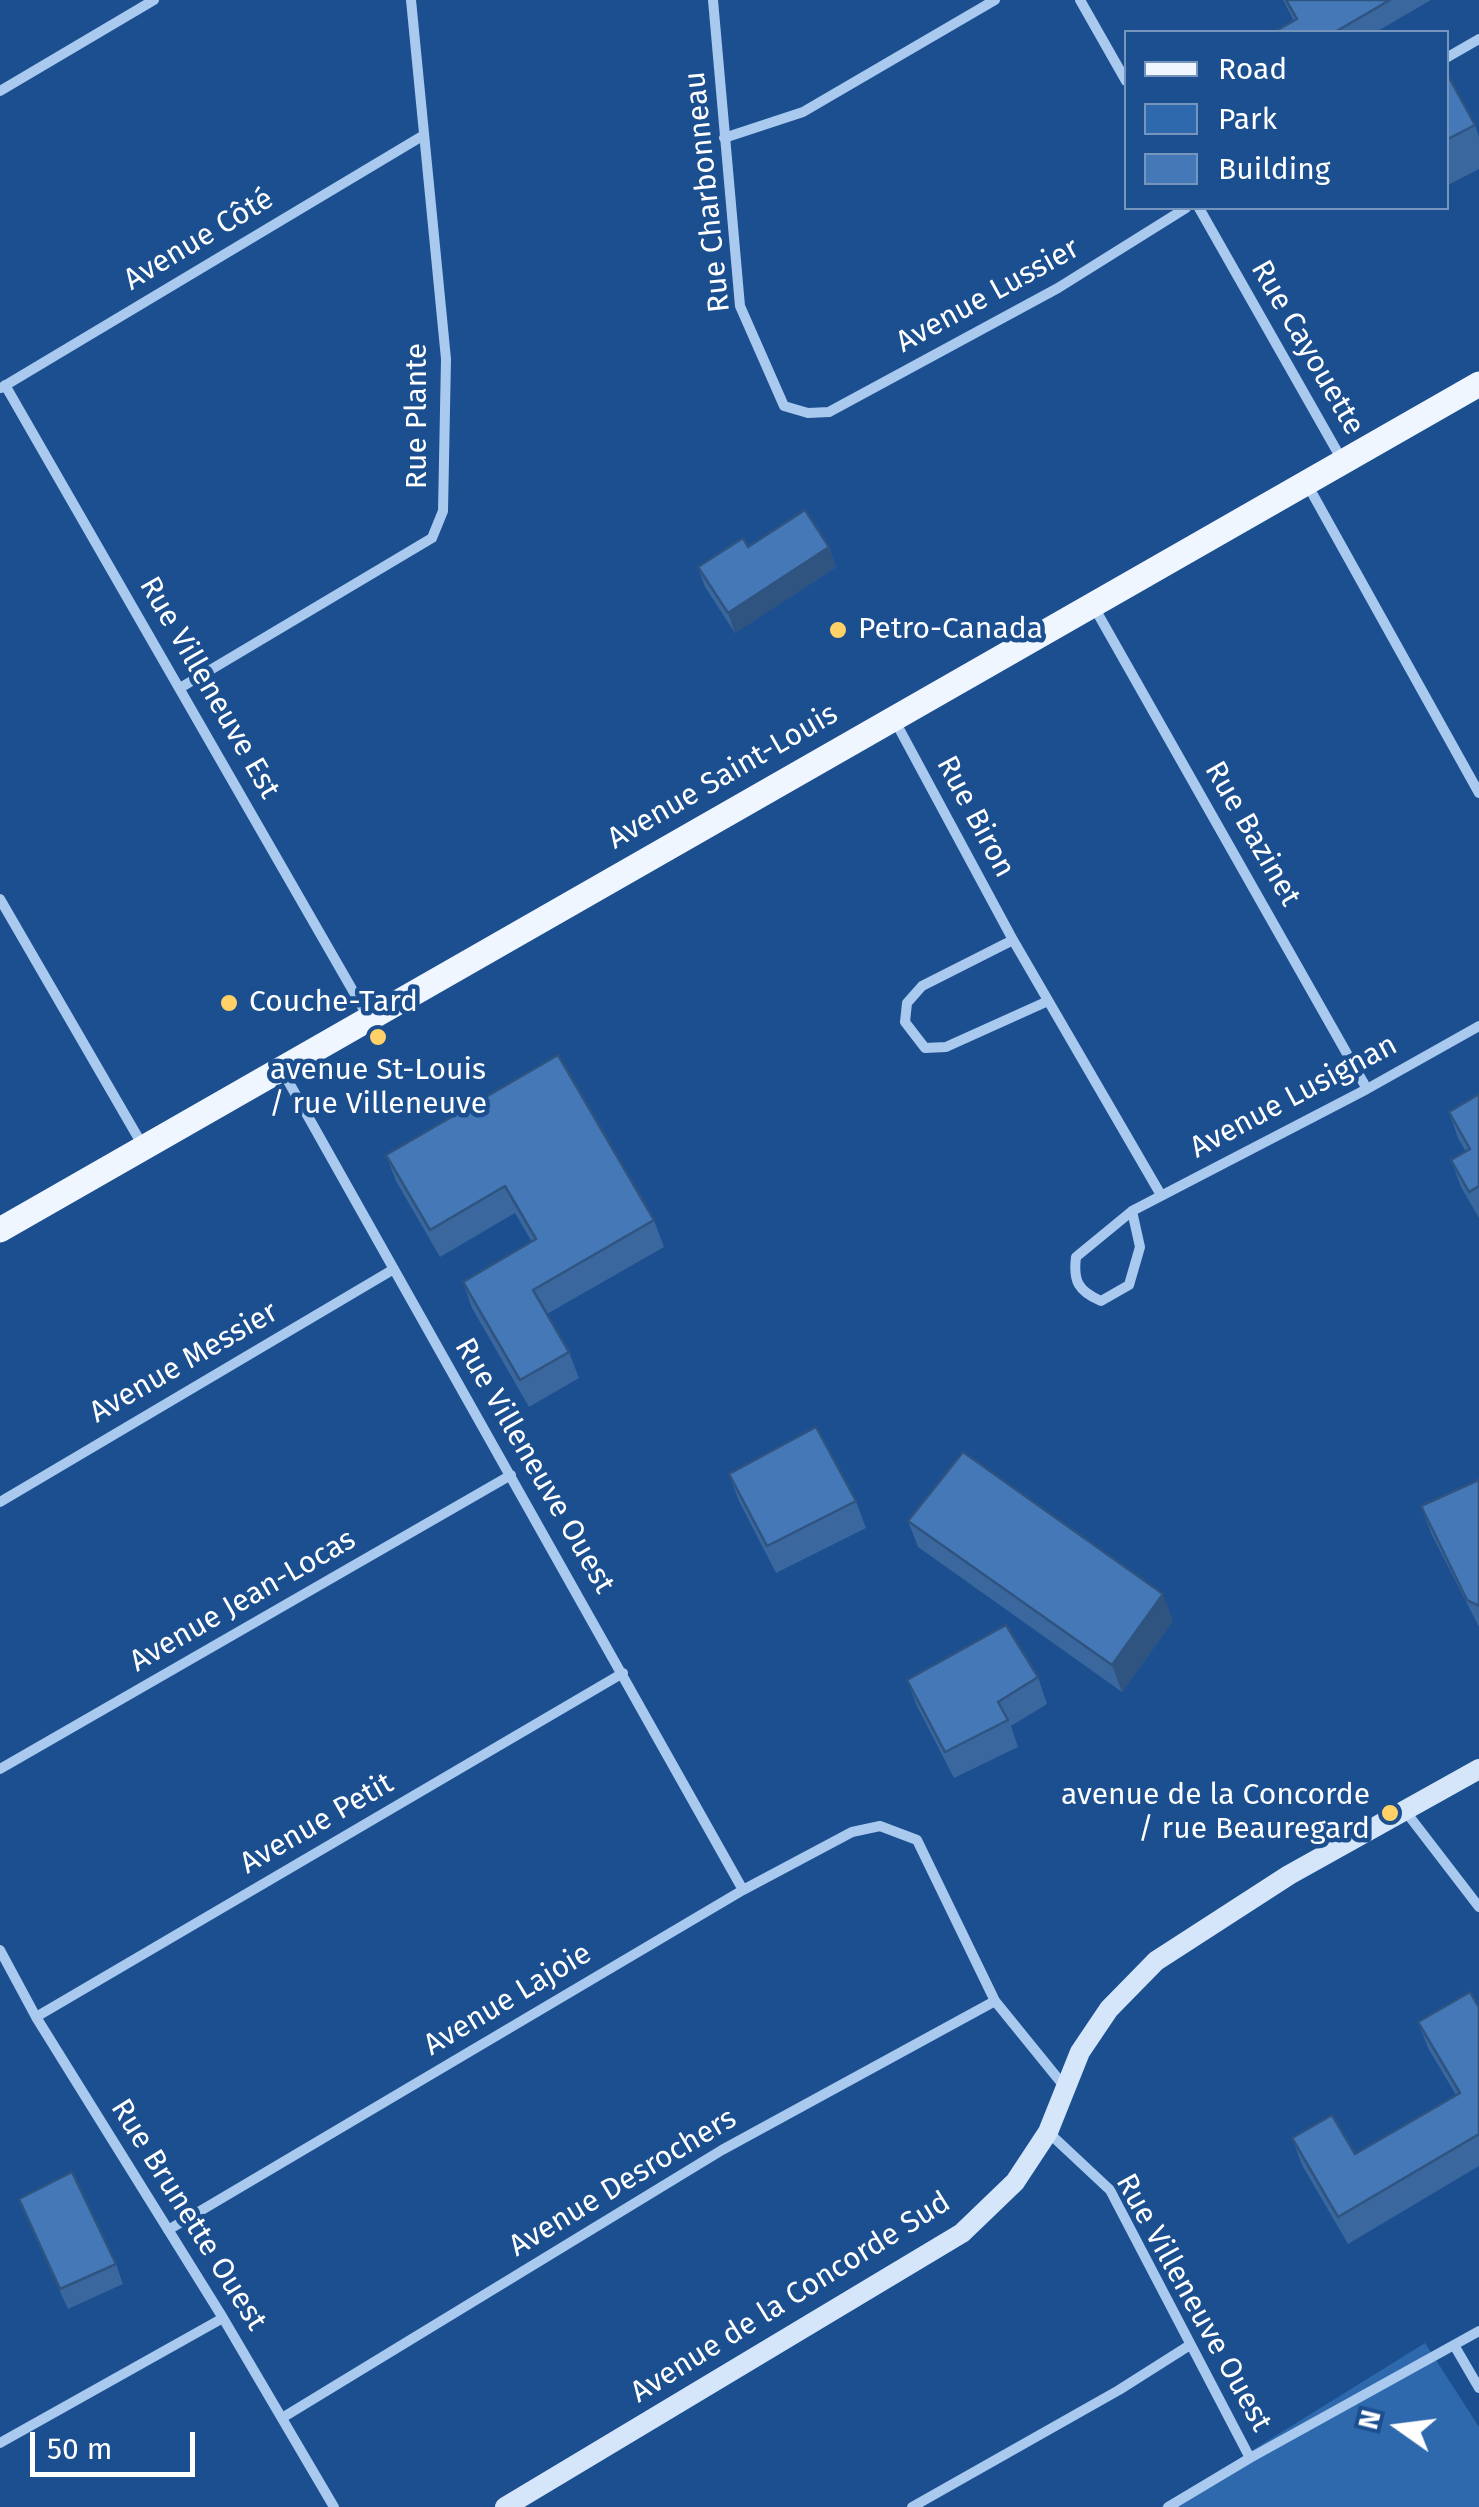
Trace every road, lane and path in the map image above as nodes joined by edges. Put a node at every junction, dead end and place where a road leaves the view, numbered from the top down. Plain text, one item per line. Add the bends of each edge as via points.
1 (154, 0) edge
2 (411, 0) edge
3 (713, 0) edge
4 (995, 0) edge
5 (1080, 0) edge
6 (1479, 39) edge
7 (1449, 56) edge
8 (1124, 77) edge
9 (0, 92) edge
10 (424, 136) junction
11 (724, 138) junction
12 (1183, 210) edge
13 (1200, 210) edge
14 (1479, 384) edge
15 (3, 386) edge
16 (808, 413) joint
17 (1343, 461) junction
18 (1306, 482) junction
19 (1092, 604) junction
20 (180, 688) junction
21 (893, 718) junction
22 (1479, 793) edge
23 (0, 899) edge
24 (1013, 940) junction
25 (1048, 1000) junction
26 (368, 1017) junction
27 (1479, 1026) edge
28 (280, 1067) junction
29 (1367, 1089) junction
30 (144, 1147) junction
31 (1161, 1195) junction
32 (1132, 1212) junction
33 (0, 1230) edge
34 (394, 1269) junction
35 (511, 1475) junction
36 (0, 1502) edge
37 (623, 1673) junction
38 (1479, 1769) edge
39 (0, 1770) edge
40 (1406, 1812) junction
41 (744, 1890) junction
42 (1479, 1907) edge
43 (0, 1950) edge
44 (995, 2001) junction
45 (36, 2017) junction
46 (1066, 2089) junction
47 (1048, 2132) junction
48 (168, 2230) junction
49 (223, 2318) junction
50 (1479, 2331) edge
51 (1190, 2344) junction
52 (1454, 2345) junction
53 (1479, 2388) edge
54 (282, 2418) junction
55 (0, 2443) edge
56 (1250, 2458) junction
57 (334, 2507) edge
58 (506, 2507) edge
59 (912, 2507) edge
60 (1168, 2507) edge

1 - 9 street
2 - 10 street, Rue Plante
3 - 11 street, Rue Charbonneau
4 - 11 street via 803,112
5 - 8 street
6 - 7 street
10 - 15 street, Avenue Côté
10 - 20 street, Rue Plante via 446,359 443,511 432,538
11 - 16 street, Rue Charbonneau via 740,306 784,406
12 - 16 street, Avenue Lussier via 1058,288 829,412
13 - 17 street, Rue Cayouette
14 - 17 main road, Avenue Saint-Louis
15 - 20 street, Rue Villeneuve Est
17 - 18 main road, Avenue Saint-Louis
18 - 19 main road, Avenue Saint-Louis
18 - 22 street
19 - 21 main road, Avenue Saint-Louis
19 - 29 street, Rue Bazinet
20 - 26 street, Rue Villeneuve Est
21 - 24 street, Rue Biron
21 - 26 main road, Avenue Saint-Louis
23 - 30 street
24 - 25 street, Rue Biron
24 - 25 street via 922,986 907,1002 905,1022 925,1048 946,1047
25 - 31 street, Rue Biron
26 - 28 main road, Avenue Saint-Louis
27 - 29 street, Avenue Lusignan
28 - 30 main road, Avenue Saint-Louis
28 - 34 street, Rue Villeneuve Ouest
29 - 31 street, Avenue Lusignan
30 - 33 main road, Avenue Saint-Louis
31 - 32 street, Avenue Lusignan
32 - 32 street, Avenue Lusignan via 1076,1257 1073,1277 1082,1293 1100,1302 1129,1285 1140,1247
34 - 35 street, Rue Villeneuve Ouest
34 - 36 street, Avenue Messier
35 - 37 street, Rue Villeneuve Ouest
35 - 39 street, Avenue Jean-Locas
37 - 41 street, Rue Villeneuve Ouest
37 - 45 street, Avenue Petit
38 - 40 street, Avenue de la Concorde Sud
40 - 42 street
40 - 46 street, Avenue de la Concorde Sud via 1289,1875 1156,1961 1109,2009 1080,2052
41 - 44 street, Avenue Lajoie via 852,1832 880,1826 917,1840
41 - 48 street, Avenue Lajoie
43 - 45 street, Rue Brunette Ouest
44 - 46 street
44 - 54 street, Avenue Desrochers via 722,2150
45 - 48 street, Rue Brunette Ouest
46 - 47 street, Avenue de la Concorde Sud
47 - 51 street, Rue Villeneuve Ouest via 1110,2190
47 - 58 street, Avenue de la Concorde Sud via 1015,2182 962,2233
48 - 49 street, Rue Brunette Ouest
49 - 54 street, Rue Brunette Ouest
49 - 55 street
50 - 52 street
51 - 56 street, Rue Villeneuve Ouest
51 - 59 street
52 - 53 street
52 - 56 street
54 - 57 street, Rue Brunette Ouest
56 - 60 street

